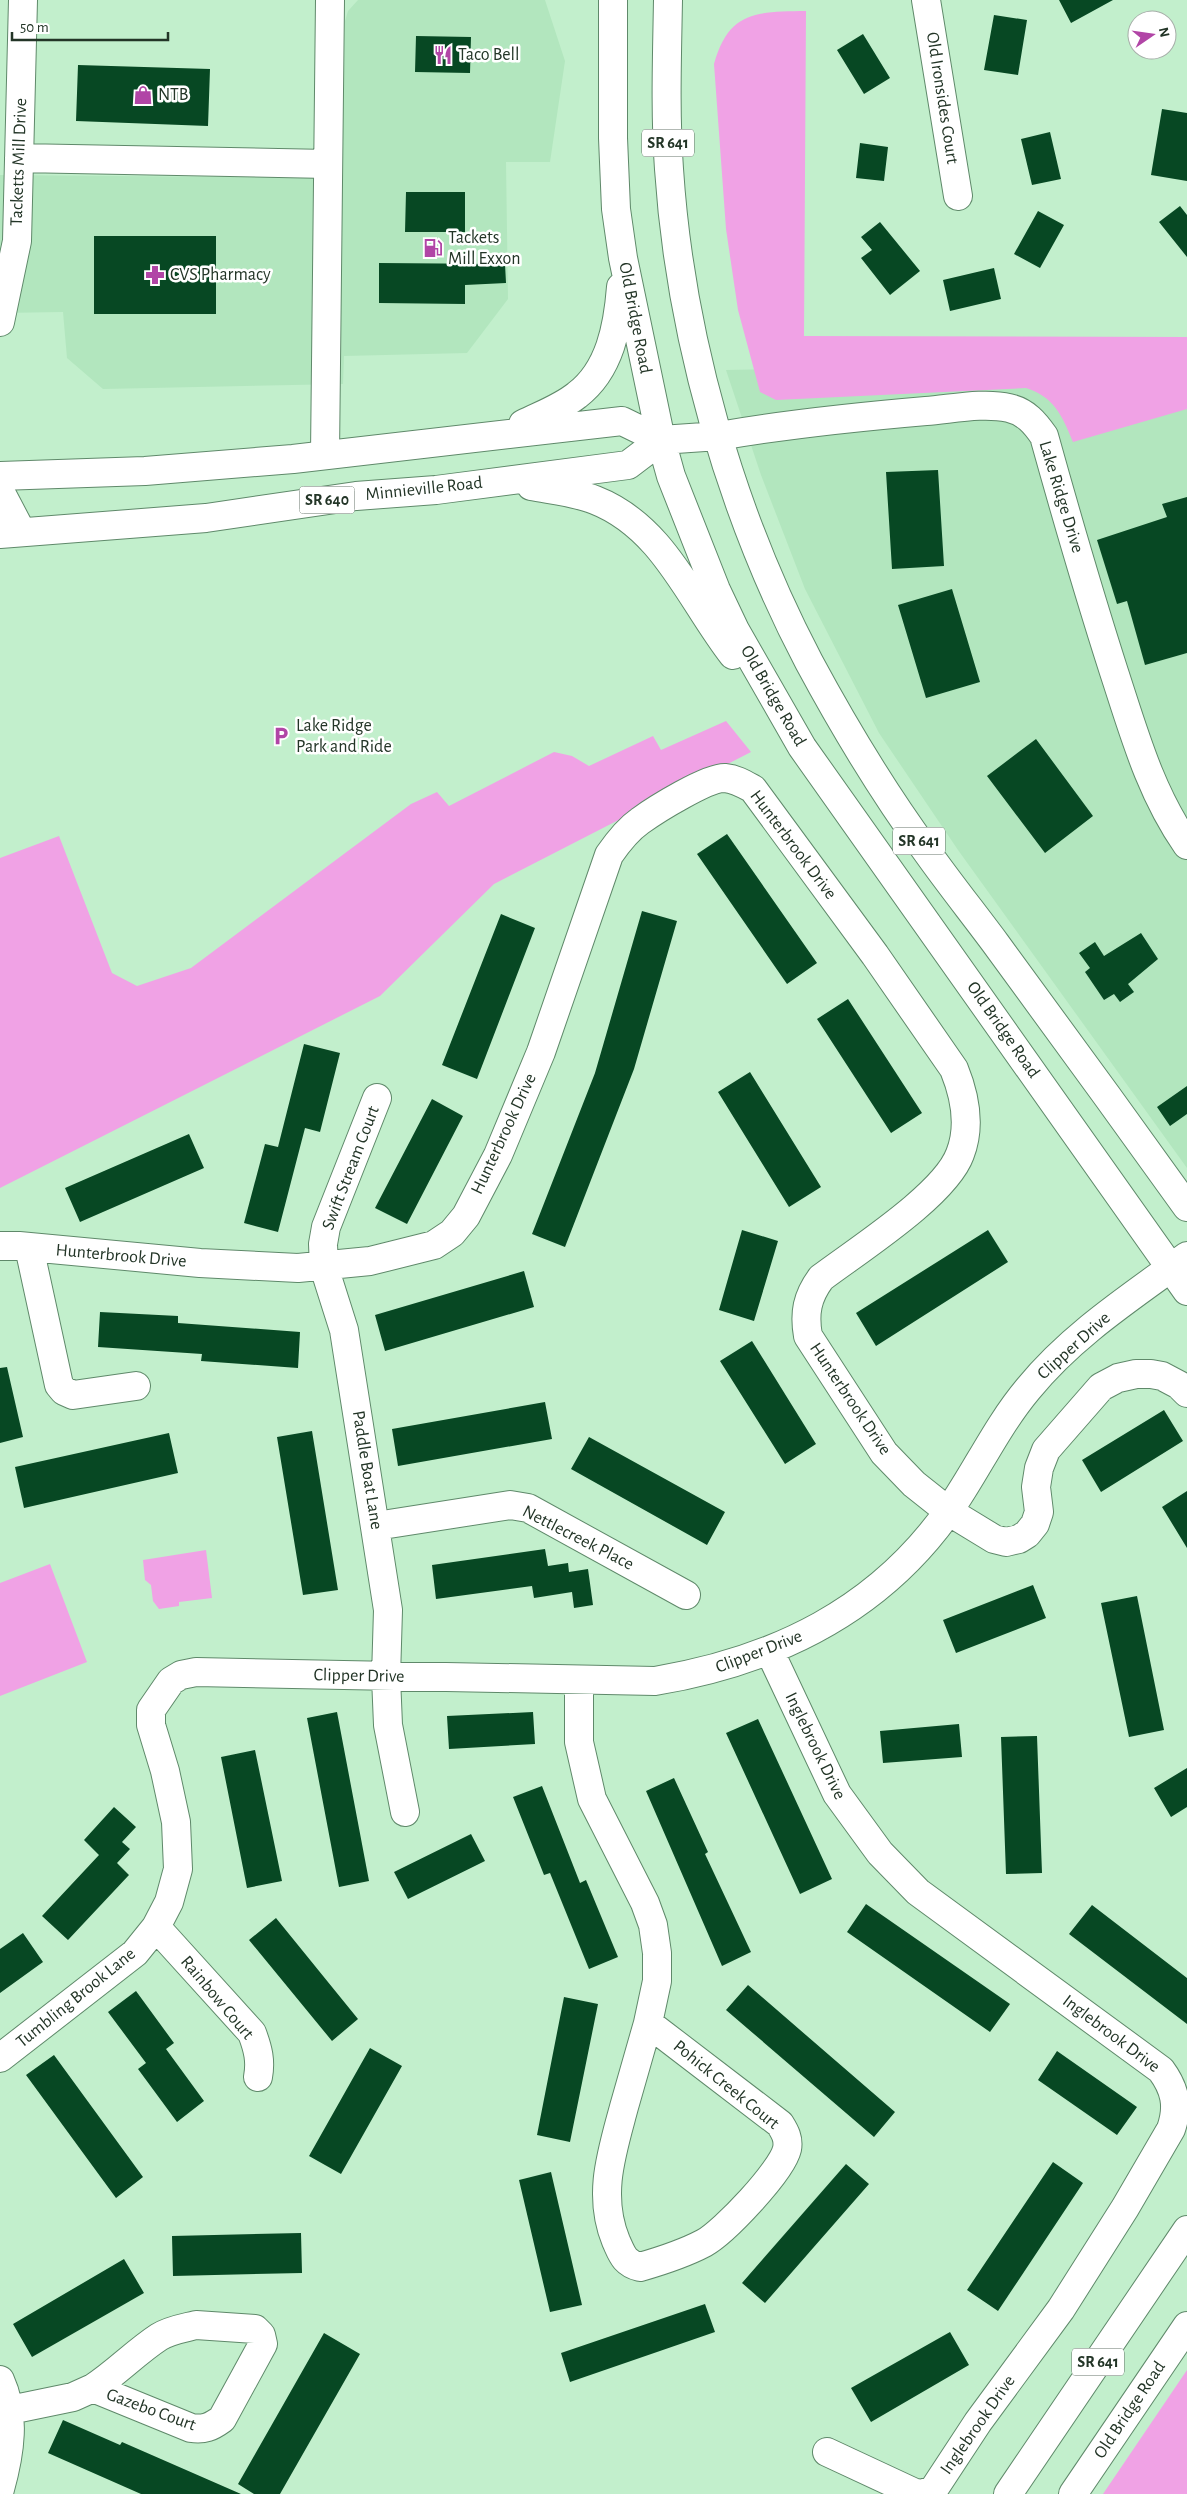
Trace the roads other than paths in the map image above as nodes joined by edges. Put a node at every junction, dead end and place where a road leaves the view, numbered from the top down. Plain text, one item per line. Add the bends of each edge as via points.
1 (23, 0) edge
2 (330, 0) edge
3 (613, 0) edge
4 (668, 0) edge
5 (926, 0) edge
6 (19, 158) junction
7 (328, 164) junction
8 (958, 196) dead end
9 (623, 258) junction
10 (0, 322) edge
11 (501, 433) junction
12 (719, 436) junction
13 (660, 440) junction
14 (325, 455) junction
15 (0, 476) edge
16 (500, 482) junction
17 (0, 491) edge
18 (10, 533) edge
19 (776, 705) junction
20 (1187, 845) edge
21 (377, 1098) dead end
22 (1187, 1207) edge
23 (0, 1246) edge
24 (29, 1247) junction
25 (1179, 1262) edge
26 (324, 1267) junction
27 (1187, 1291) edge
28 (136, 1386) dead end
29 (1187, 1394) edge
30 (948, 1511) junction
31 (376, 1526) junction
32 (686, 1595) dead end
33 (770, 1652) junction
34 (386, 1677) junction
35 (171, 1680) joint
36 (579, 1680) junction
37 (405, 1812) dead end
38 (156, 1927) junction
39 (648, 2023) junction
40 (0, 2058) edge
41 (258, 2078) dead end
42 (1187, 2230) edge
43 (1187, 2326) edge
44 (0, 2380) edge
45 (93, 2388) junction
46 (10, 2410) junction
47 (827, 2452) dead end
48 (0, 2489) edge
49 (1008, 2494) edge
50 (1073, 2494) edge

1 - 6 street, Tacketts Mill Drive
2 - 7 street
3 - 9 street, Old Bridge Road / SR 641 via 613,148 616,209
4 - 12 street, SR 641 via 666,96 676,245 688,314
5 - 8 street, Old Ironsides Court
6 - 7 street
6 - 10 street, Tacketts Mill Drive via 17,241
7 - 14 street
9 - 11 street via 620,304 614,332 603,364 593,379 578,395 560,406
9 - 13 street, Old Bridge Road / SR 641
11 - 13 street via 622,421
11 - 14 street
12 - 13 street
12 - 20 street, Lake Ridge Drive via 809,421 978,407 1008,408 1023,413 1035,423 1044,436 1144,767
12 - 22 street, SR 641 via 744,513 774,588 808,660 852,738 926,851
13 - 16 street, Minnieville Road / SR 640 via 628,465
13 - 19 street, Old Bridge Road / SR 641 via 685,515 716,590
14 - 15 street via 145,472
16 - 18 street, Minnieville Road / SR 640 via 356,496 206,518
16 - 19 street via 593,499 637,525 670,562 720,637
17 - 18 street
19 - 25 street, Old Bridge Road / SR 641 via 802,747
21 - 26 street, Swift Stream Court via 326,1227
23 - 24 street, Hunterbrook Drive
24 - 26 street, Hunterbrook Drive via 200,1263
24 - 28 street via 64,1391 73,1396
25 - 27 street, Old Bridge Road / SR 641
25 - 30 street, Clipper Drive via 1089,1328 1056,1357 1021,1398
26 - 30 street, Hunterbrook Drive via 370,1261 434,1245 452,1233 466,1216 521,1104 609,855 622,836 639,821 709,781 723,778 738,780 753,789 875,955 954,1069 962,1090 966,1131 959,1157 922,1202 821,1278 806,1304 805,1320 808,1336 816,1351 884,1453 914,1484
26 - 31 street, Paddle Boat Lane via 344,1330
29 - 30 street, Hunterbrook Drive via 1179,1385 1151,1374 1118,1378 1101,1387 1046,1450 1038,1468 1036,1487 1040,1512 1036,1524 1018,1539 1006,1542 994,1539
30 - 33 street, Clipper Drive via 902,1565 865,1599 817,1629
31 - 32 street, Nettlecreek Place via 510,1505 528,1508
31 - 34 street, Paddle Boat Lane via 388,1610
33 - 36 street, Clipper Drive via 702,1672 655,1681
33 - 47 street, Inglebrook Drive via 838,1794 880,1853 918,1892 1161,2070 1170,2082 1176,2101 1172,2129 1125,2208 1060,2309 934,2489 924,2494 915,2493
34 - 35 street, Clipper Drive via 196,1672
34 - 36 street, Clipper Drive
34 - 37 street, Paddle Boat Lane via 388,1725
35 - 38 street, Tumbling Brook Lane via 151,1710 151,1725 176,1822 178,1869 169,1902
36 - 39 street, Pohick Creek Court via 579,1742 592,1799 653,1924 657,1981
38 - 40 street, Tumbling Brook Lane via 135,1953
38 - 41 street, Rainbow Court via 252,2033 260,2064
39 - 39 street, Pohick Creek Court via 780,2124 786,2135 787,2147 784,2157 757,2193 705,2242 640,2266 623,2258 611,2228 606,2191 608,2164
42 - 49 street, SR 641
43 - 50 street, Old Bridge Road / SR 641
44 - 46 street
45 - 45 street, Gazebo Court via 159,2337 179,2328 210,2325 255,2329 261,2335 262,2350 222,2419 211,2428 190,2428
45 - 46 street, Gazebo Court via 73,2396
46 - 48 street via 7,2463

